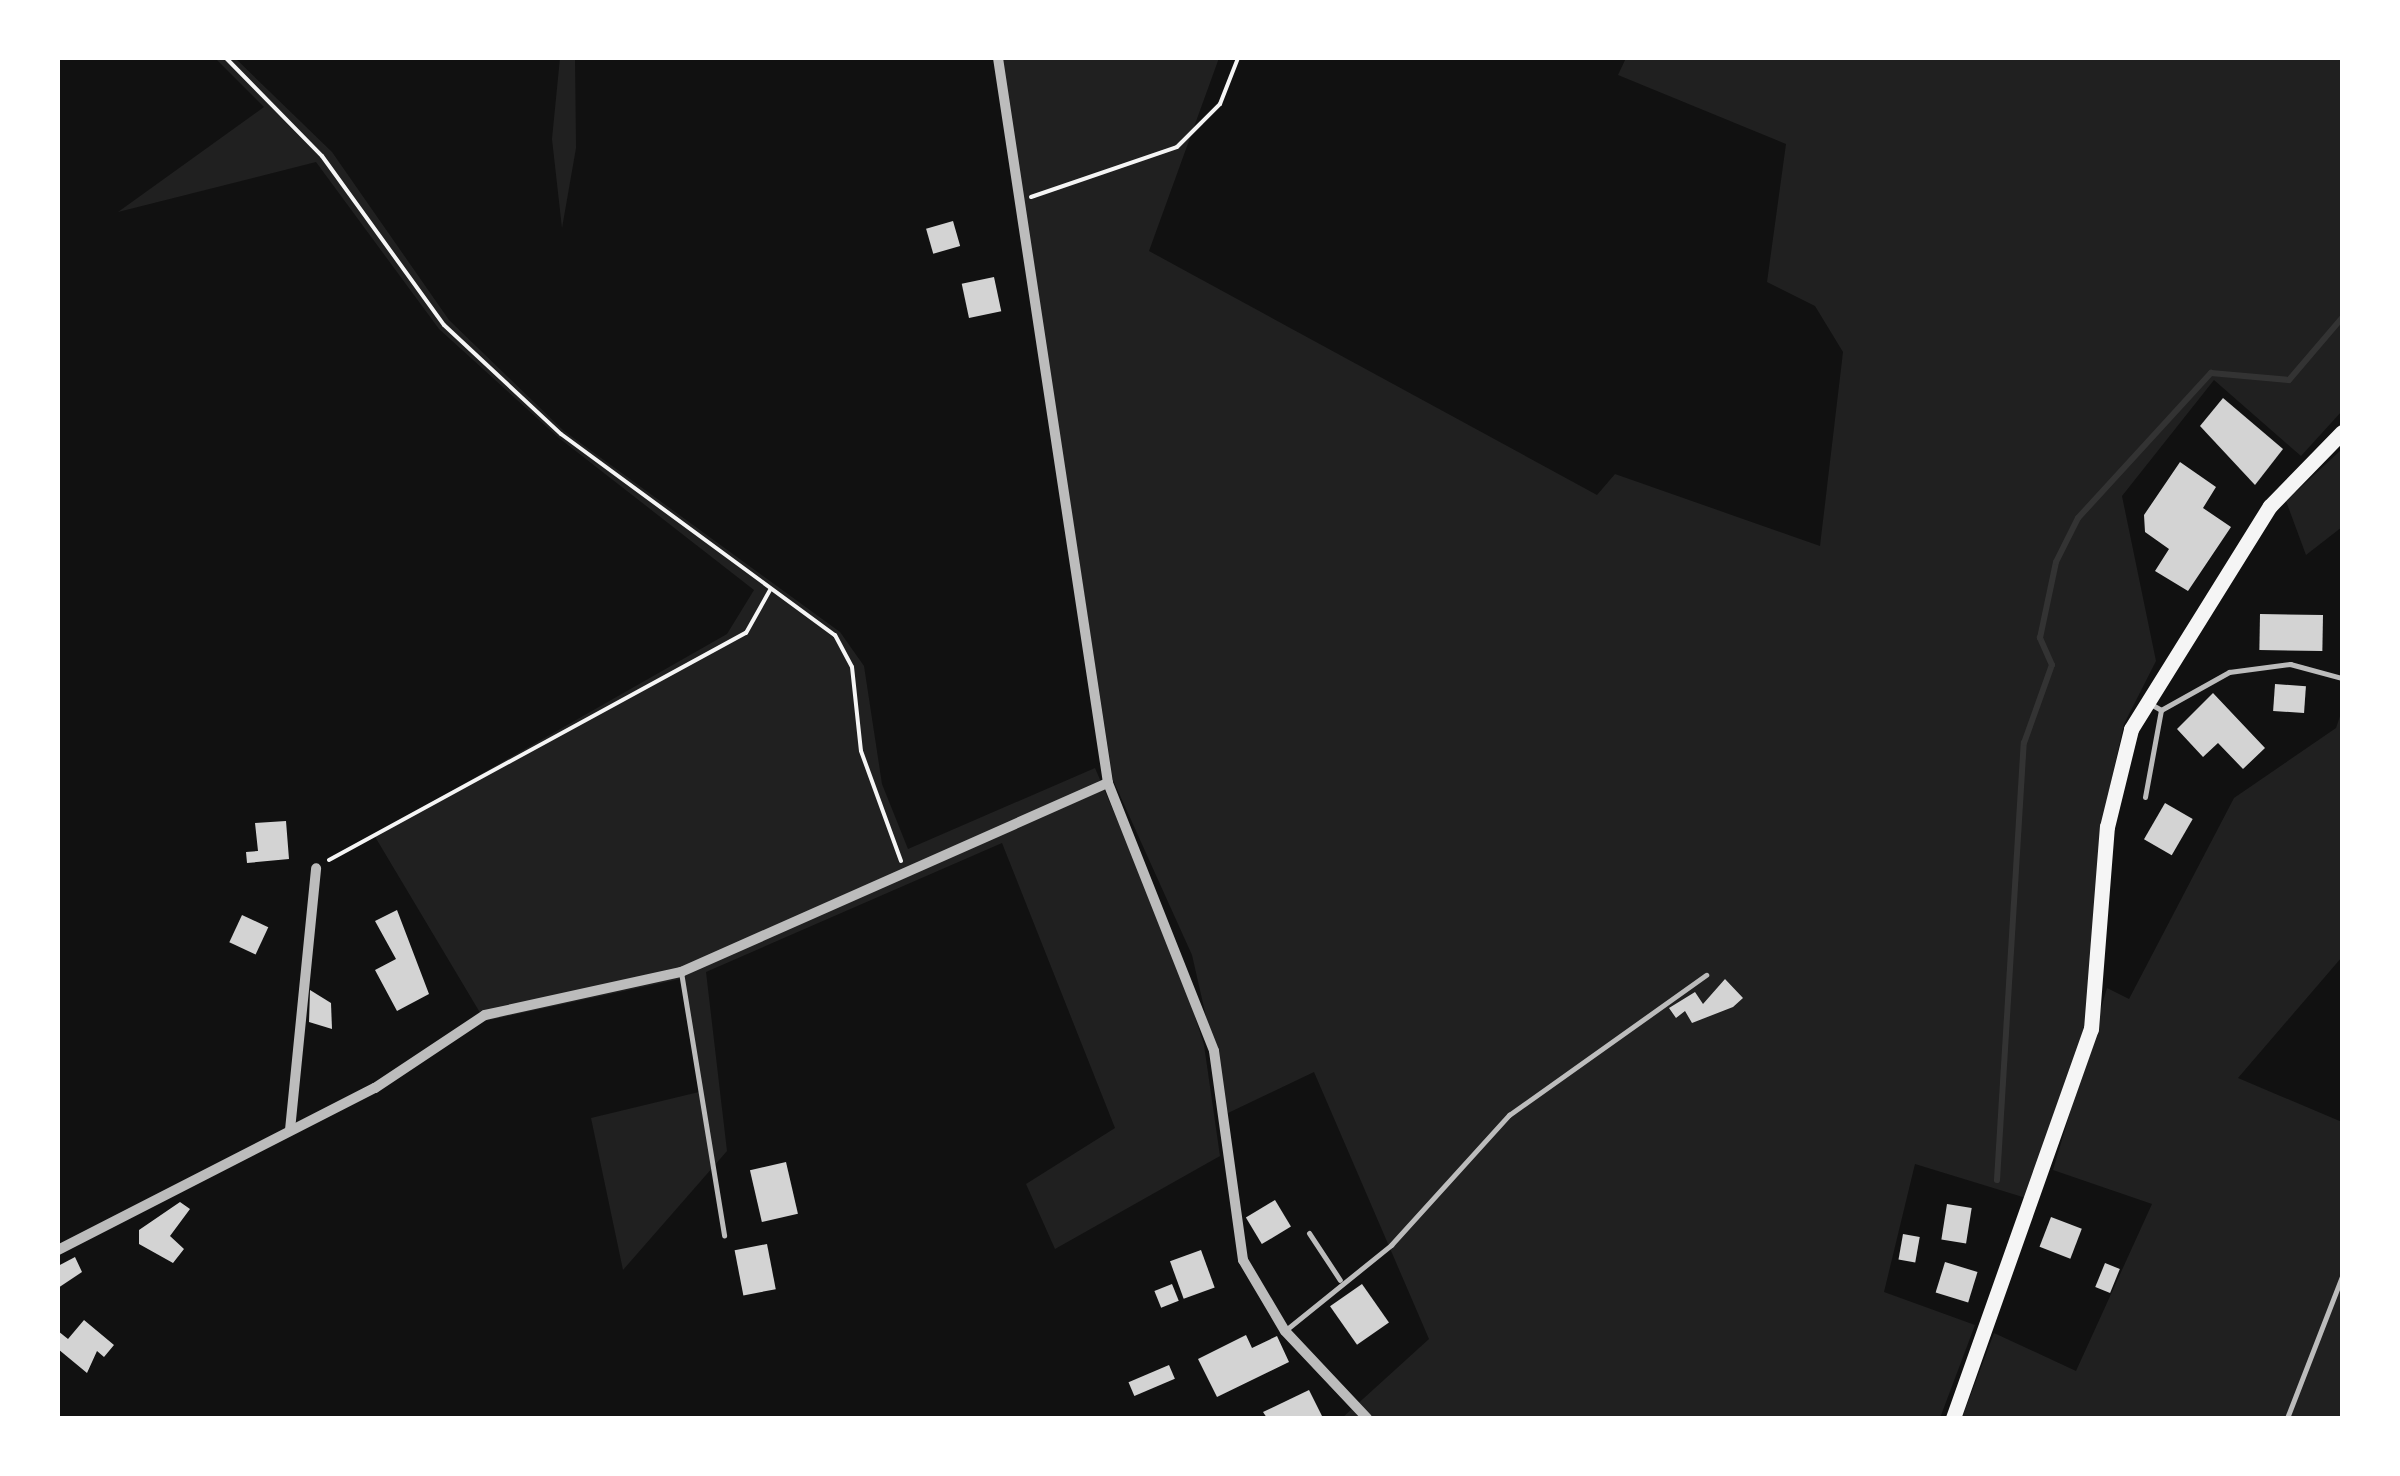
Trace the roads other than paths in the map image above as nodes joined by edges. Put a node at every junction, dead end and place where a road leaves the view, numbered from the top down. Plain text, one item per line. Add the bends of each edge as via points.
1 (998, 58) edge
2 (2342, 432) edge
3 (2342, 678) edge
4 (2144, 701) junction
5 (2160, 710) junction
6 (1108, 782) junction
7 (2145, 796) dead end
8 (316, 868) road end
9 (681, 972) junction
10 (1706, 975) dead end
11 (290, 1130) junction
12 (1309, 1233) dead end
13 (724, 1236) dead end
14 (58, 1250) edge
15 (2342, 1276) edge
16 (1340, 1280) junction
17 (1285, 1331) junction
18 (1367, 1418) edge
19 (1953, 1418) edge
20 (2287, 1418) edge

1 - 6 street
2 - 4 main road via 2270,506
3 - 5 lane via 2290,664 2230,672
4 - 5 lane
4 - 19 main road via 2107,828 2091,1028
5 - 7 lane
6 - 9 street
6 - 17 street via 1185,959 1214,1051 1243,1260
8 - 11 street
9 - 11 street via 485,1016
9 - 13 lane
10 - 16 lane via 1510,1115 1391,1245
11 - 14 street
12 - 16 lane
15 - 20 lane
16 - 17 lane
17 - 18 street

